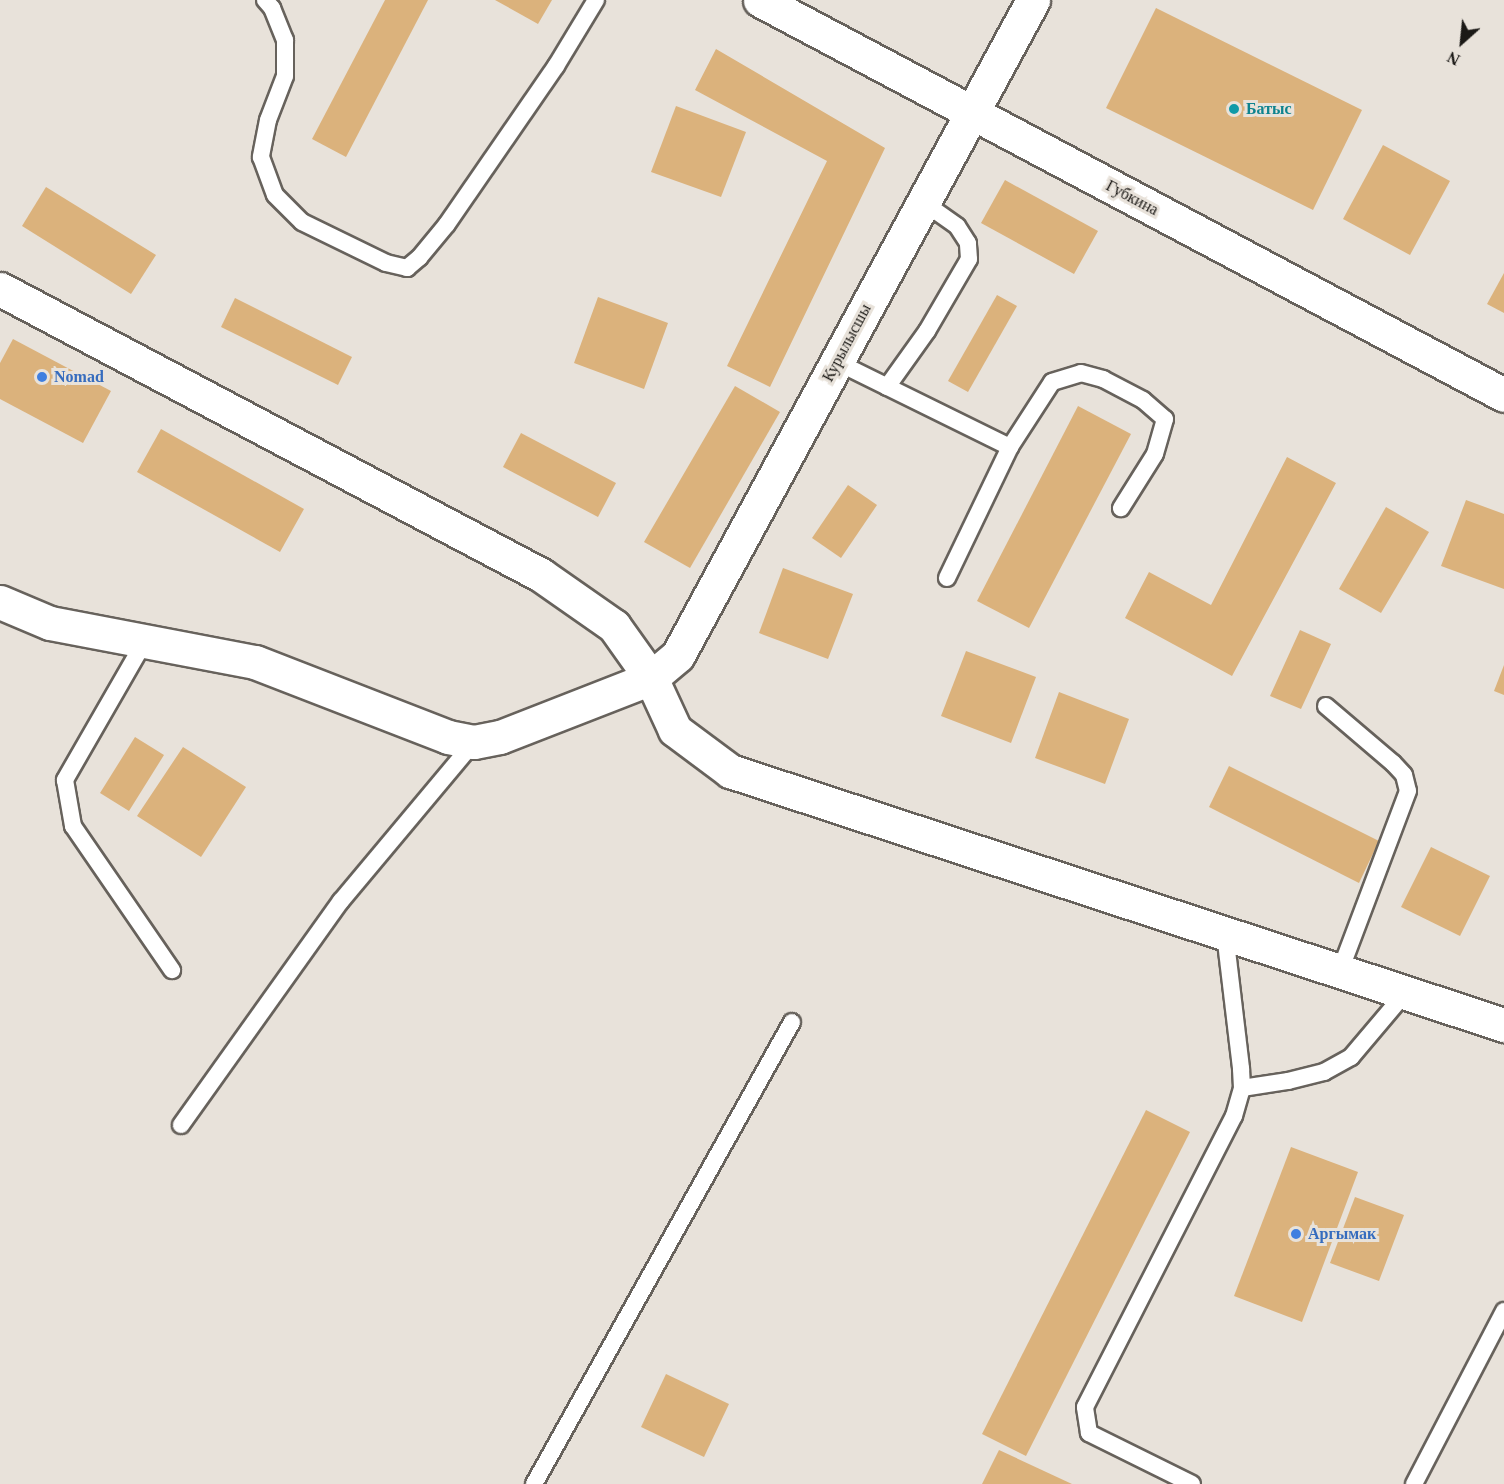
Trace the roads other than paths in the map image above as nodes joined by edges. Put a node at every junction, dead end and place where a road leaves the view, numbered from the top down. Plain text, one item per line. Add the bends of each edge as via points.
1 (265, 0) edge
2 (596, 0) edge
3 (760, 0) edge
4 (1033, 0) edge
5 (972, 114) junction
6 (923, 202) junction
7 (0, 289) edge
8 (837, 362) junction
9 (887, 387) junction
10 (1504, 395) edge
11 (1010, 447) junction
12 (1121, 508) dead end
13 (947, 578) dead end
14 (0, 602) edge
15 (146, 639) junction
16 (651, 678) junction
17 (1326, 706) dead end
18 (474, 742) junction
19 (1225, 934) junction
20 (172, 970) dead end
21 (1340, 971) junction
22 (1405, 993) junction
23 (792, 1022) dead end
24 (1504, 1025) edge
25 (1242, 1088) junction
26 (180, 1125) dead end
27 (1504, 1311) edge
28 (534, 1484) edge
29 (1192, 1484) edge
30 (1414, 1484) edge

1 - 2 lane via 285,40 285,76 268,120 261,157 275,195 302,222 386,263 406,267 419,258 447,224 556,66
3 - 5 street, Губкина
4 - 5 street, Курылысшы
5 - 6 street, Курылысшы
5 - 10 street, Губкина
6 - 8 street, Курылысшы
6 - 9 lane via 957,226 968,243 969,259 927,331
7 - 16 street via 541,575 614,626
8 - 9 lane
8 - 16 street, Курылысшы via 678,655
9 - 11 lane
11 - 12 lane via 1052,382 1081,373 1103,379 1143,400 1165,419 1155,454
11 - 13 lane
14 - 15 street via 50,623
15 - 18 street via 255,662 448,737
15 - 20 lane via 66,780 72,826
16 - 18 street, Курылысшы via 500,737
16 - 19 street via 675,730 730,771
17 - 21 lane via 1393,763 1404,775 1408,791
18 - 26 lane via 341,901
19 - 21 street
19 - 25 lane
21 - 22 street
22 - 24 street
22 - 25 lane via 1350,1057 1324,1072
23 - 28 lane
25 - 29 lane via 1234,1116 1085,1407 1089,1433
27 - 30 lane

